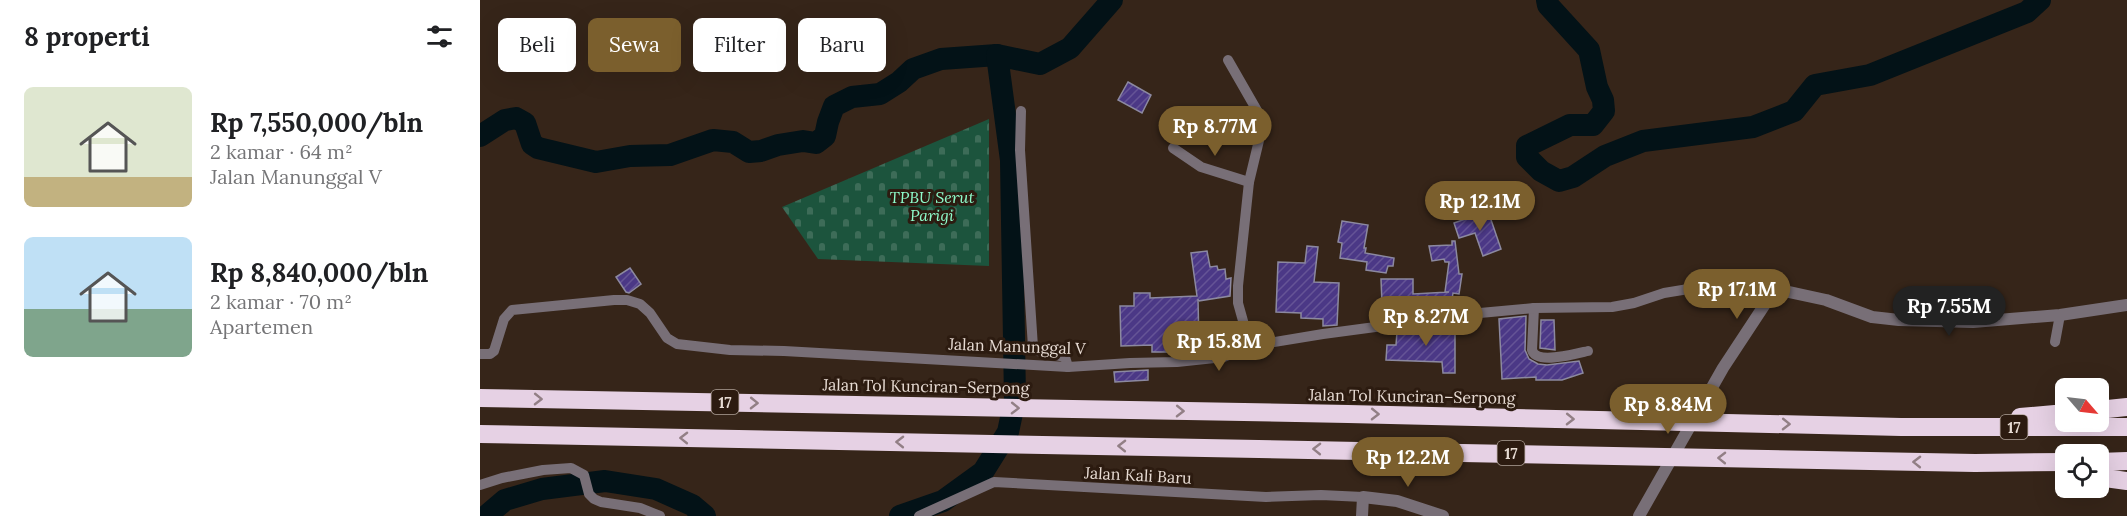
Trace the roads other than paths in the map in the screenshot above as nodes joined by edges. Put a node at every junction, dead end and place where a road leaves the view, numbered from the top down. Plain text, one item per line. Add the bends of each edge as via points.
1 (1228, 60) dead end
2 (1021, 111) dead end
3 (1173, 148) dead end
4 (1249, 182) junction
5 (1775, 289) junction
6 (2127, 306) edge
7 (1534, 308) junction
8 (2060, 315) junction
9 (2055, 342) dead end
10 (1250, 346) junction
11 (1588, 351) dead end
12 (480, 354) edge
13 (1068, 368) junction
14 (480, 398) edge
15 (2127, 407) edge
16 (2109, 409) edge
17 (2055, 414) edge
18 (1901, 427) junction
19 (2127, 427) edge
20 (480, 434) edge
21 (2127, 461) edge
22 (2055, 462) edge
23 (2109, 462) edge
24 (1975, 463) junction
25 (2055, 472) edge
26 (2109, 479) edge
27 (2127, 481) edge
28 (480, 485) edge
29 (1363, 497) junction
30 (660, 516) edge
31 (919, 516) edge
32 (1362, 516) edge
33 (1443, 516) edge
34 (1639, 516) edge

1 - 4 street via 1261,122
2 - 13 street via 1033,347 1065,357
3 - 4 street via 1201,167
4 - 10 street via 1238,286
5 - 7 street, Jalan Manunggal V via 1725,283 1664,292 1612,307
5 - 8 street, Jalan Manunggal V via 1826,300 1872,317 1899,320 1972,322
5 - 34 street via 1723,368
6 - 8 street, Jalan Manunggal V
7 - 10 street, Jalan Manunggal V
7 - 11 street via 1533,356 1556,357
8 - 9 street
10 - 13 street, Jalan Manunggal V via 1224,357
12 - 13 street, Jalan Manunggal V via 494,351 504,319 512,310 614,300 640,304 667,338 677,344
14 -> 18 highway, Jalan Tol Kunciran–Serpong / 17
15 - 16 highway
17 - 18 highway
18 - 19 highway, Jalan Tol Kunciran–Serpong / 17
24 -> 20 highway, 17
21 - 23 highway
22 - 24 highway, 17
24 - 25 highway
26 - 27 highway
28 - 30 street via 543,470 571,468 584,475 589,494 601,502 640,508
29 - 31 street, Jalan Kali Baru via 1266,497 994,482
29 - 32 street
29 - 33 street via 1397,501

